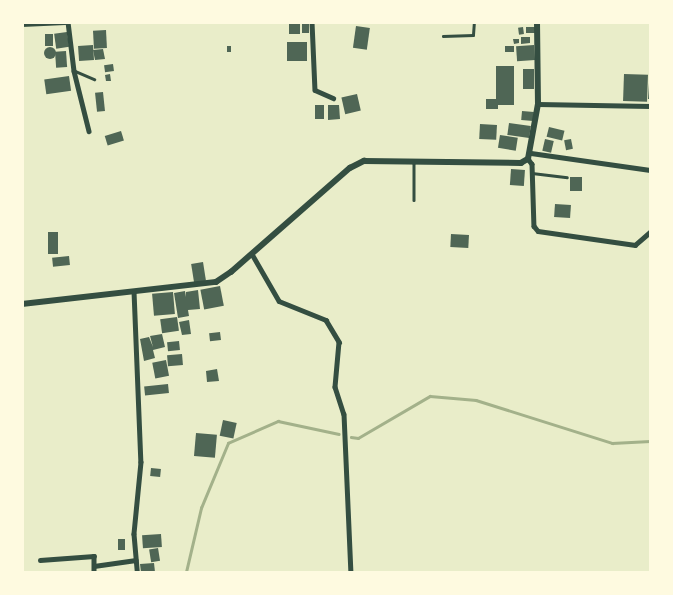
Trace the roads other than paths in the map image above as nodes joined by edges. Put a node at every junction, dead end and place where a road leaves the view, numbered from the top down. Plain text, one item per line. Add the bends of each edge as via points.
1 (67, 22) edge
2 (312, 22) edge
3 (474, 22) edge
4 (537, 22) edge
5 (22, 24) edge
6 (443, 36) dead end
7 (74, 71) junction
8 (94, 79) dead end
9 (332, 98) dead end
10 (538, 104) junction
11 (650, 106) edge
12 (89, 131) dead end
13 (530, 156) junction
14 (414, 164) junction
15 (650, 170) edge
16 (532, 173) junction
17 (567, 177) dead end
18 (414, 200) dead end
19 (650, 232) edge
20 (252, 254) junction
21 (134, 291) junction
22 (22, 304) edge
23 (40, 560) dead end
24 (136, 560) junction
25 (94, 566) junction
26 (94, 572) edge
27 (137, 572) edge
28 (350, 572) edge

1 - 5 street
1 - 7 street
2 - 9 street via 315,90
3 - 6 lane via 473,35
4 - 10 street
7 - 8 lane
7 - 12 street
10 - 11 street
10 - 13 street
13 - 14 street via 521,163
13 - 15 street
13 - 16 street
14 - 18 lane
14 - 20 street via 358,164
16 - 17 lane
16 - 19 street via 534,226 538,231 635,245
20 - 21 street via 216,282
20 - 28 street via 279,301 326,320 339,342 335,387 344,414
21 - 22 street
21 - 24 street via 141,462 134,534
23 - 25 street via 94,556
24 - 25 street
24 - 27 street
25 - 26 street

